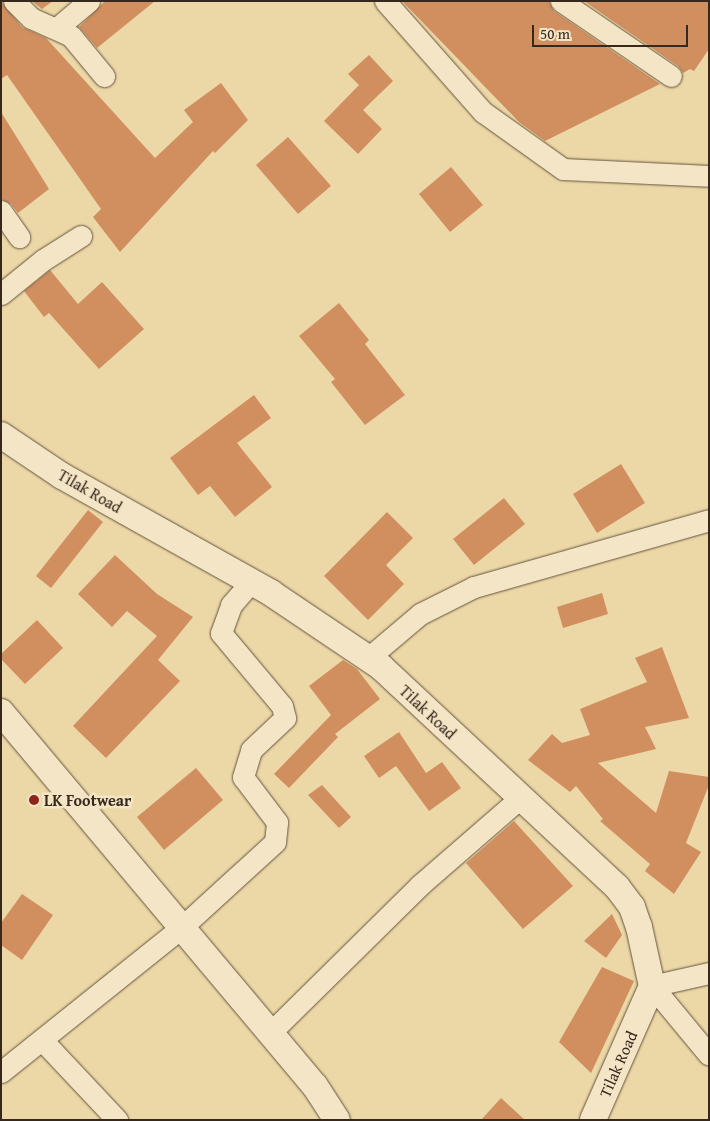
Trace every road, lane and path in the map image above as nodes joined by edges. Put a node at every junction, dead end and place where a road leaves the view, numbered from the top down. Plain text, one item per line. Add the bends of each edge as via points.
1 (14, 1) edge
2 (89, 1) edge
3 (385, 1) edge
4 (570, 4) edge
5 (57, 28) junction
6 (104, 76) dead end
7 (671, 76) dead end
8 (706, 176) edge
9 (1, 211) edge
10 (81, 236) dead end
11 (19, 237) dead end
12 (1, 294) edge
13 (1, 435) edge
14 (709, 520) edge
15 (251, 582) junction
16 (368, 658) junction
17 (1, 712) edge
18 (520, 798) junction
19 (182, 928) junction
20 (709, 973) edge
21 (652, 986) junction
22 (270, 1033) junction
23 (42, 1040) junction
24 (709, 1055) edge
25 (1, 1072) edge
26 (117, 1120) edge
27 (338, 1120) edge
28 (593, 1120) edge

1 - 5 street via 31,18
2 - 5 street
3 - 8 street via 483,112 563,169
4 - 7 street
5 - 6 street via 71,36
9 - 11 street
10 - 12 street via 43,260
13 - 15 street, Tilak Road via 62,476
14 - 16 street via 474,587 420,614
15 - 16 street, Tilak Road
15 - 19 street via 230,604 221,633 282,706 285,718 251,750 243,777 277,822 275,842
16 - 18 street, Tilak Road
17 - 19 street
18 - 21 street, Tilak Road via 622,893 639,927
18 - 22 street via 420,885
19 - 22 street
19 - 23 street
20 - 21 street
21 - 24 street
21 - 28 street, Tilak Road
22 - 27 street via 315,1086
23 - 25 street
23 - 26 street

